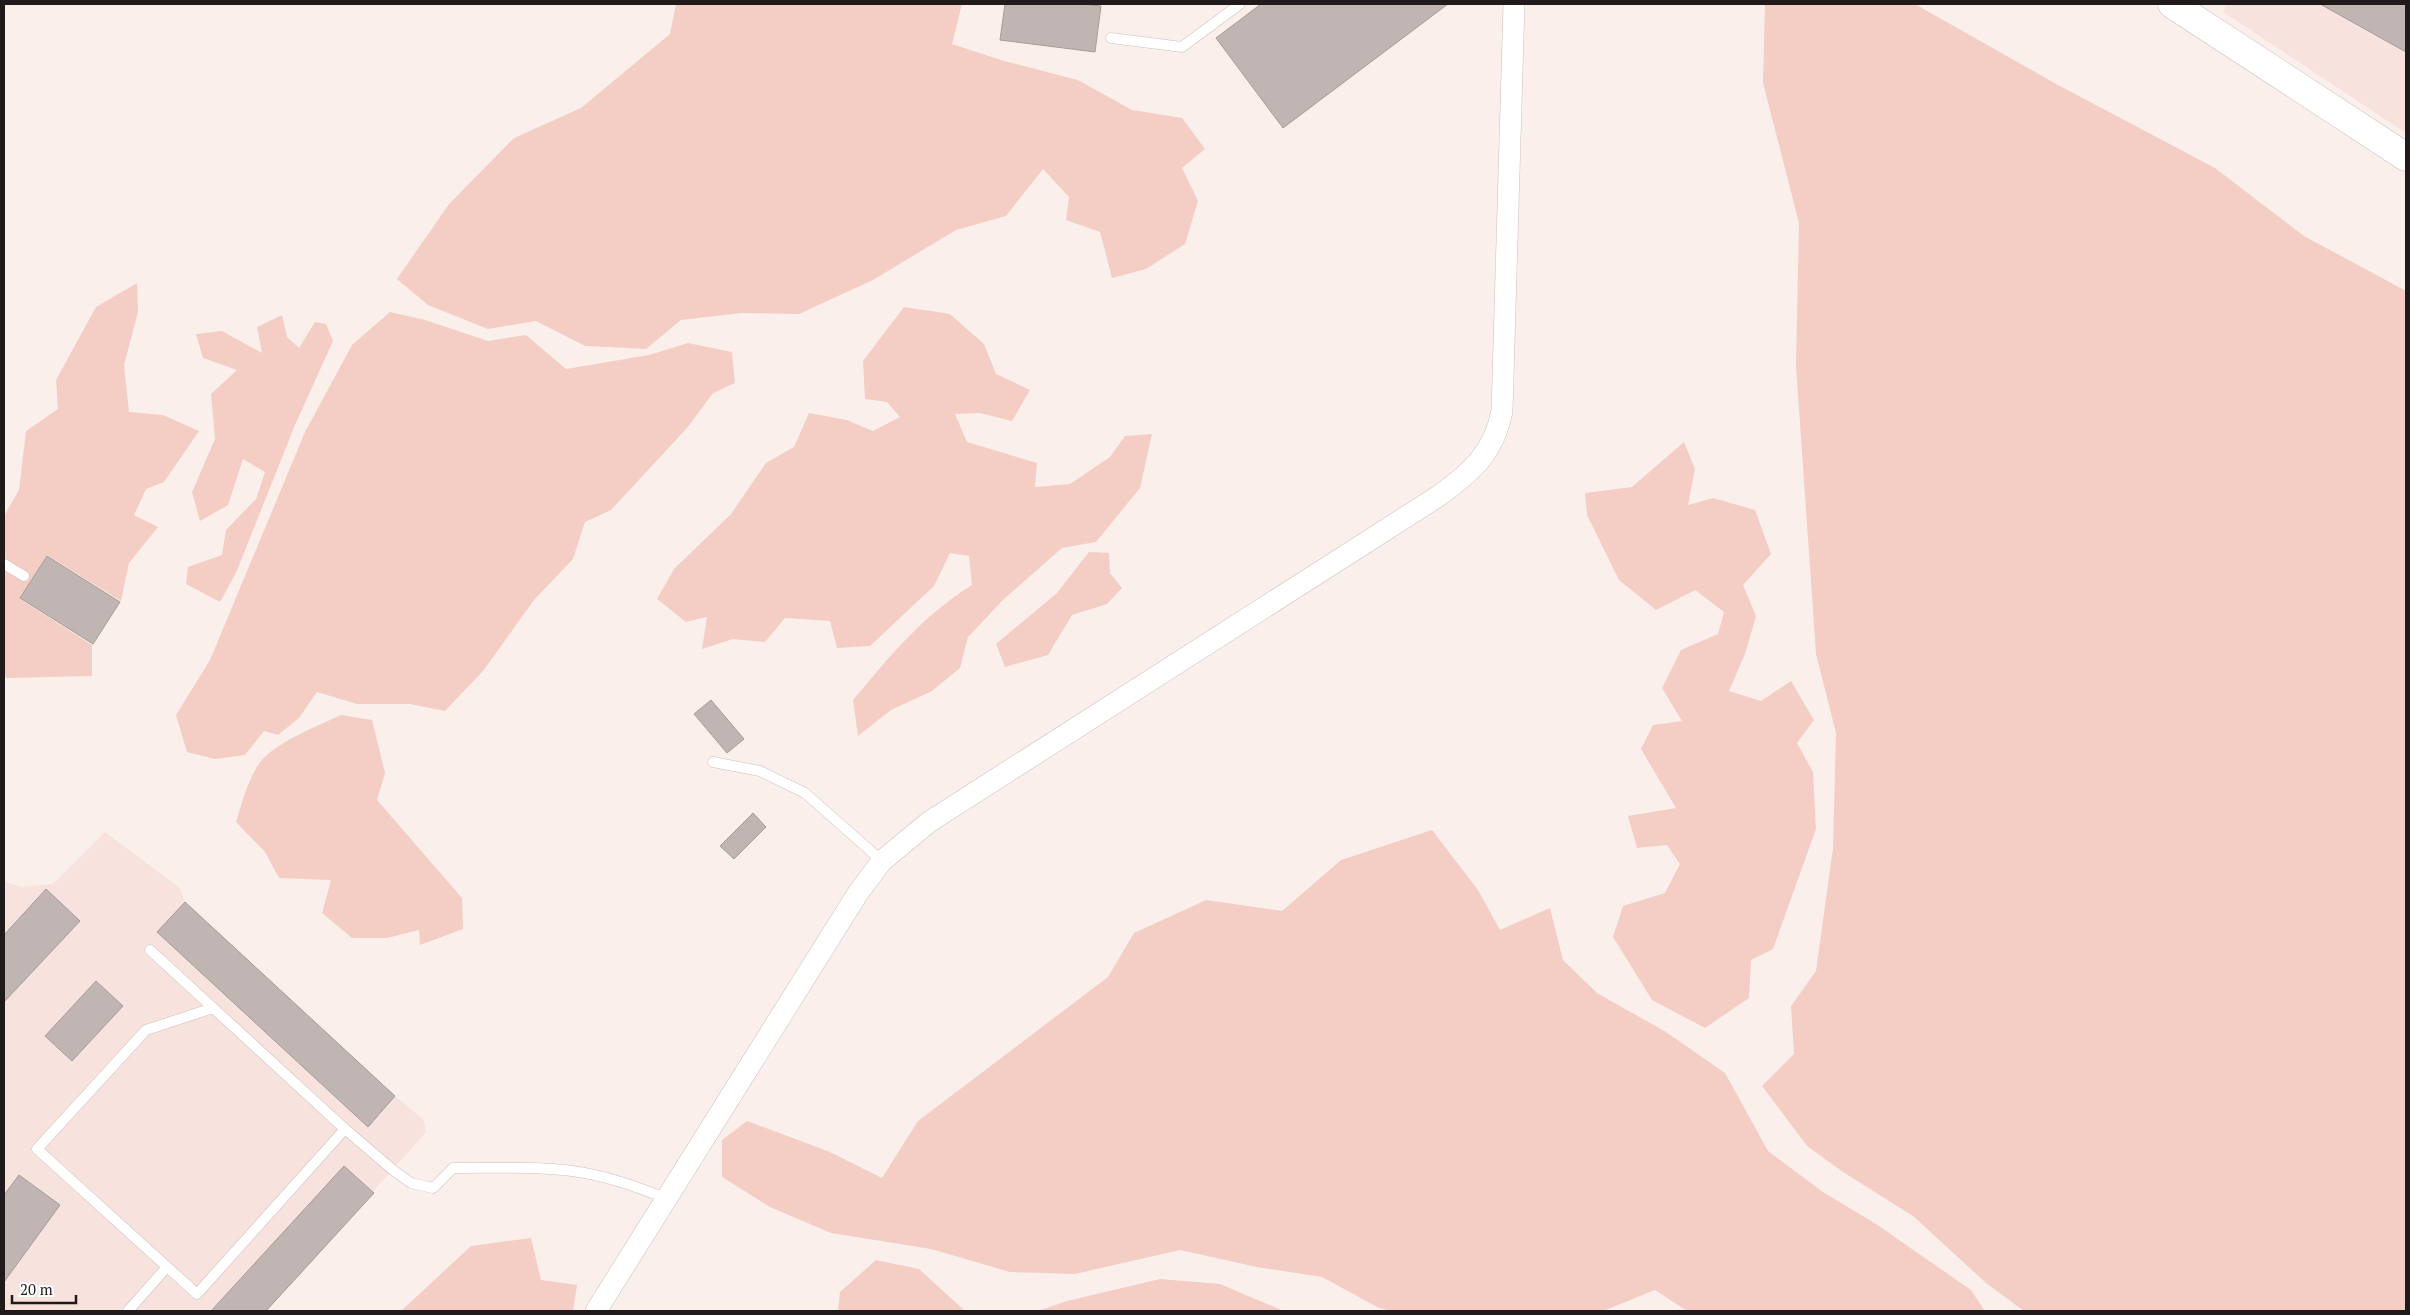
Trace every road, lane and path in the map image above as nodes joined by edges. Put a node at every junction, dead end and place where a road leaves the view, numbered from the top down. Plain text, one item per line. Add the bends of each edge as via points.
1 (1240, 4) edge
2 (1514, 4) edge
3 (2172, 4) edge
4 (1111, 38) dead end
5 (2406, 158) edge
6 (4, 564) edge
7 (24, 576) dead end
8 (713, 762) dead end
9 (882, 861) junction
10 (150, 950) dead end
11 (213, 1008) junction
12 (345, 1129) junction
13 (668, 1199) junction
14 (168, 1267) junction
15 (128, 1311) edge
16 (596, 1311) edge

1 - 4 lane via 1182,47
2 - 9 street via 1502,411 1498,432 1488,450 1474,467 1437,497 929,822
3 - 5 street
6 - 7 lane
8 - 9 lane via 760,771 805,793
9 - 13 street via 858,893
10 - 11 lane
11 - 12 lane
11 - 14 lane via 146,1030 36,1149
12 - 13 lane via 411,1184 432,1188 453,1168 572,1171 624,1182
12 - 14 lane via 197,1294
13 - 16 street
14 - 15 lane

